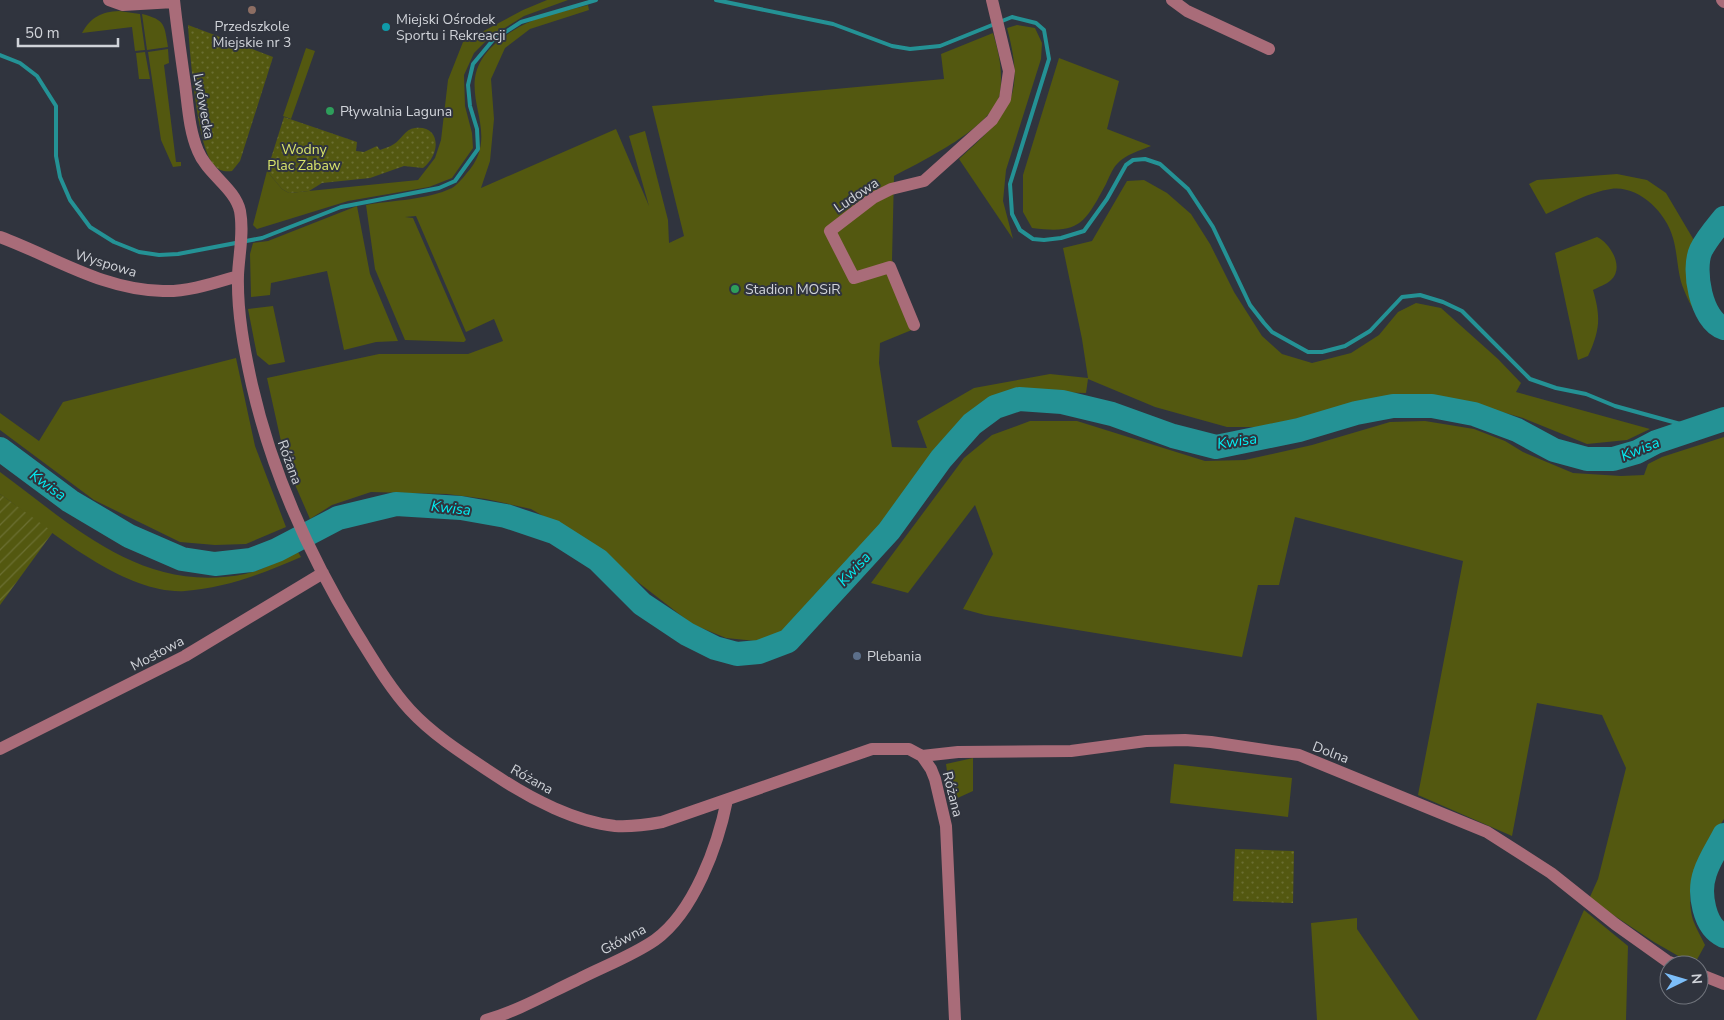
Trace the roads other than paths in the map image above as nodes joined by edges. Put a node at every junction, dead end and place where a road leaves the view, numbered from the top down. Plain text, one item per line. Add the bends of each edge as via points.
1 (109, 0) edge
2 (1172, 0) edge
3 (174, 1) edge
4 (993, 5) edge
5 (1269, 49) dead end
6 (238, 204) joint
7 (0, 237) edge
8 (238, 276) junction
9 (914, 325) dead end
10 (323, 573) junction
11 (0, 749) edge
12 (922, 756) junction
13 (727, 800) junction
14 (1659, 955) edge
15 (1709, 978) edge
16 (1724, 984) edge
17 (486, 1020) edge
18 (955, 1020) edge

1 - 3 street via 123,5
2 - 5 street via 1188,11
3 - 6 street, Lwówecka via 195,143 203,163
4 - 9 street, Ludowa via 1010,71 1006,100 992,120 924,181 879,195 830,231 854,278 890,267
6 - 8 street, Różana via 241,226
7 - 8 street, Wyspowa via 80,273 124,287 164,292
8 - 10 street, Różana via 240,322 252,386 291,507
10 - 11 street, Mostowa via 185,656
10 - 13 street, Różana via 378,667 413,713 460,752 516,789 563,812 613,826 662,822
12 - 13 street, Różana via 909,749 872,749
12 - 14 street, Dolna via 958,752 1071,750 1185,740 1298,755 1487,832 1551,873
12 - 18 street, Różana via 935,779 946,826
13 - 17 street, Główna via 723,823 700,880 677,919 666,930 654,940 585,976 518,1009
15 - 16 street

